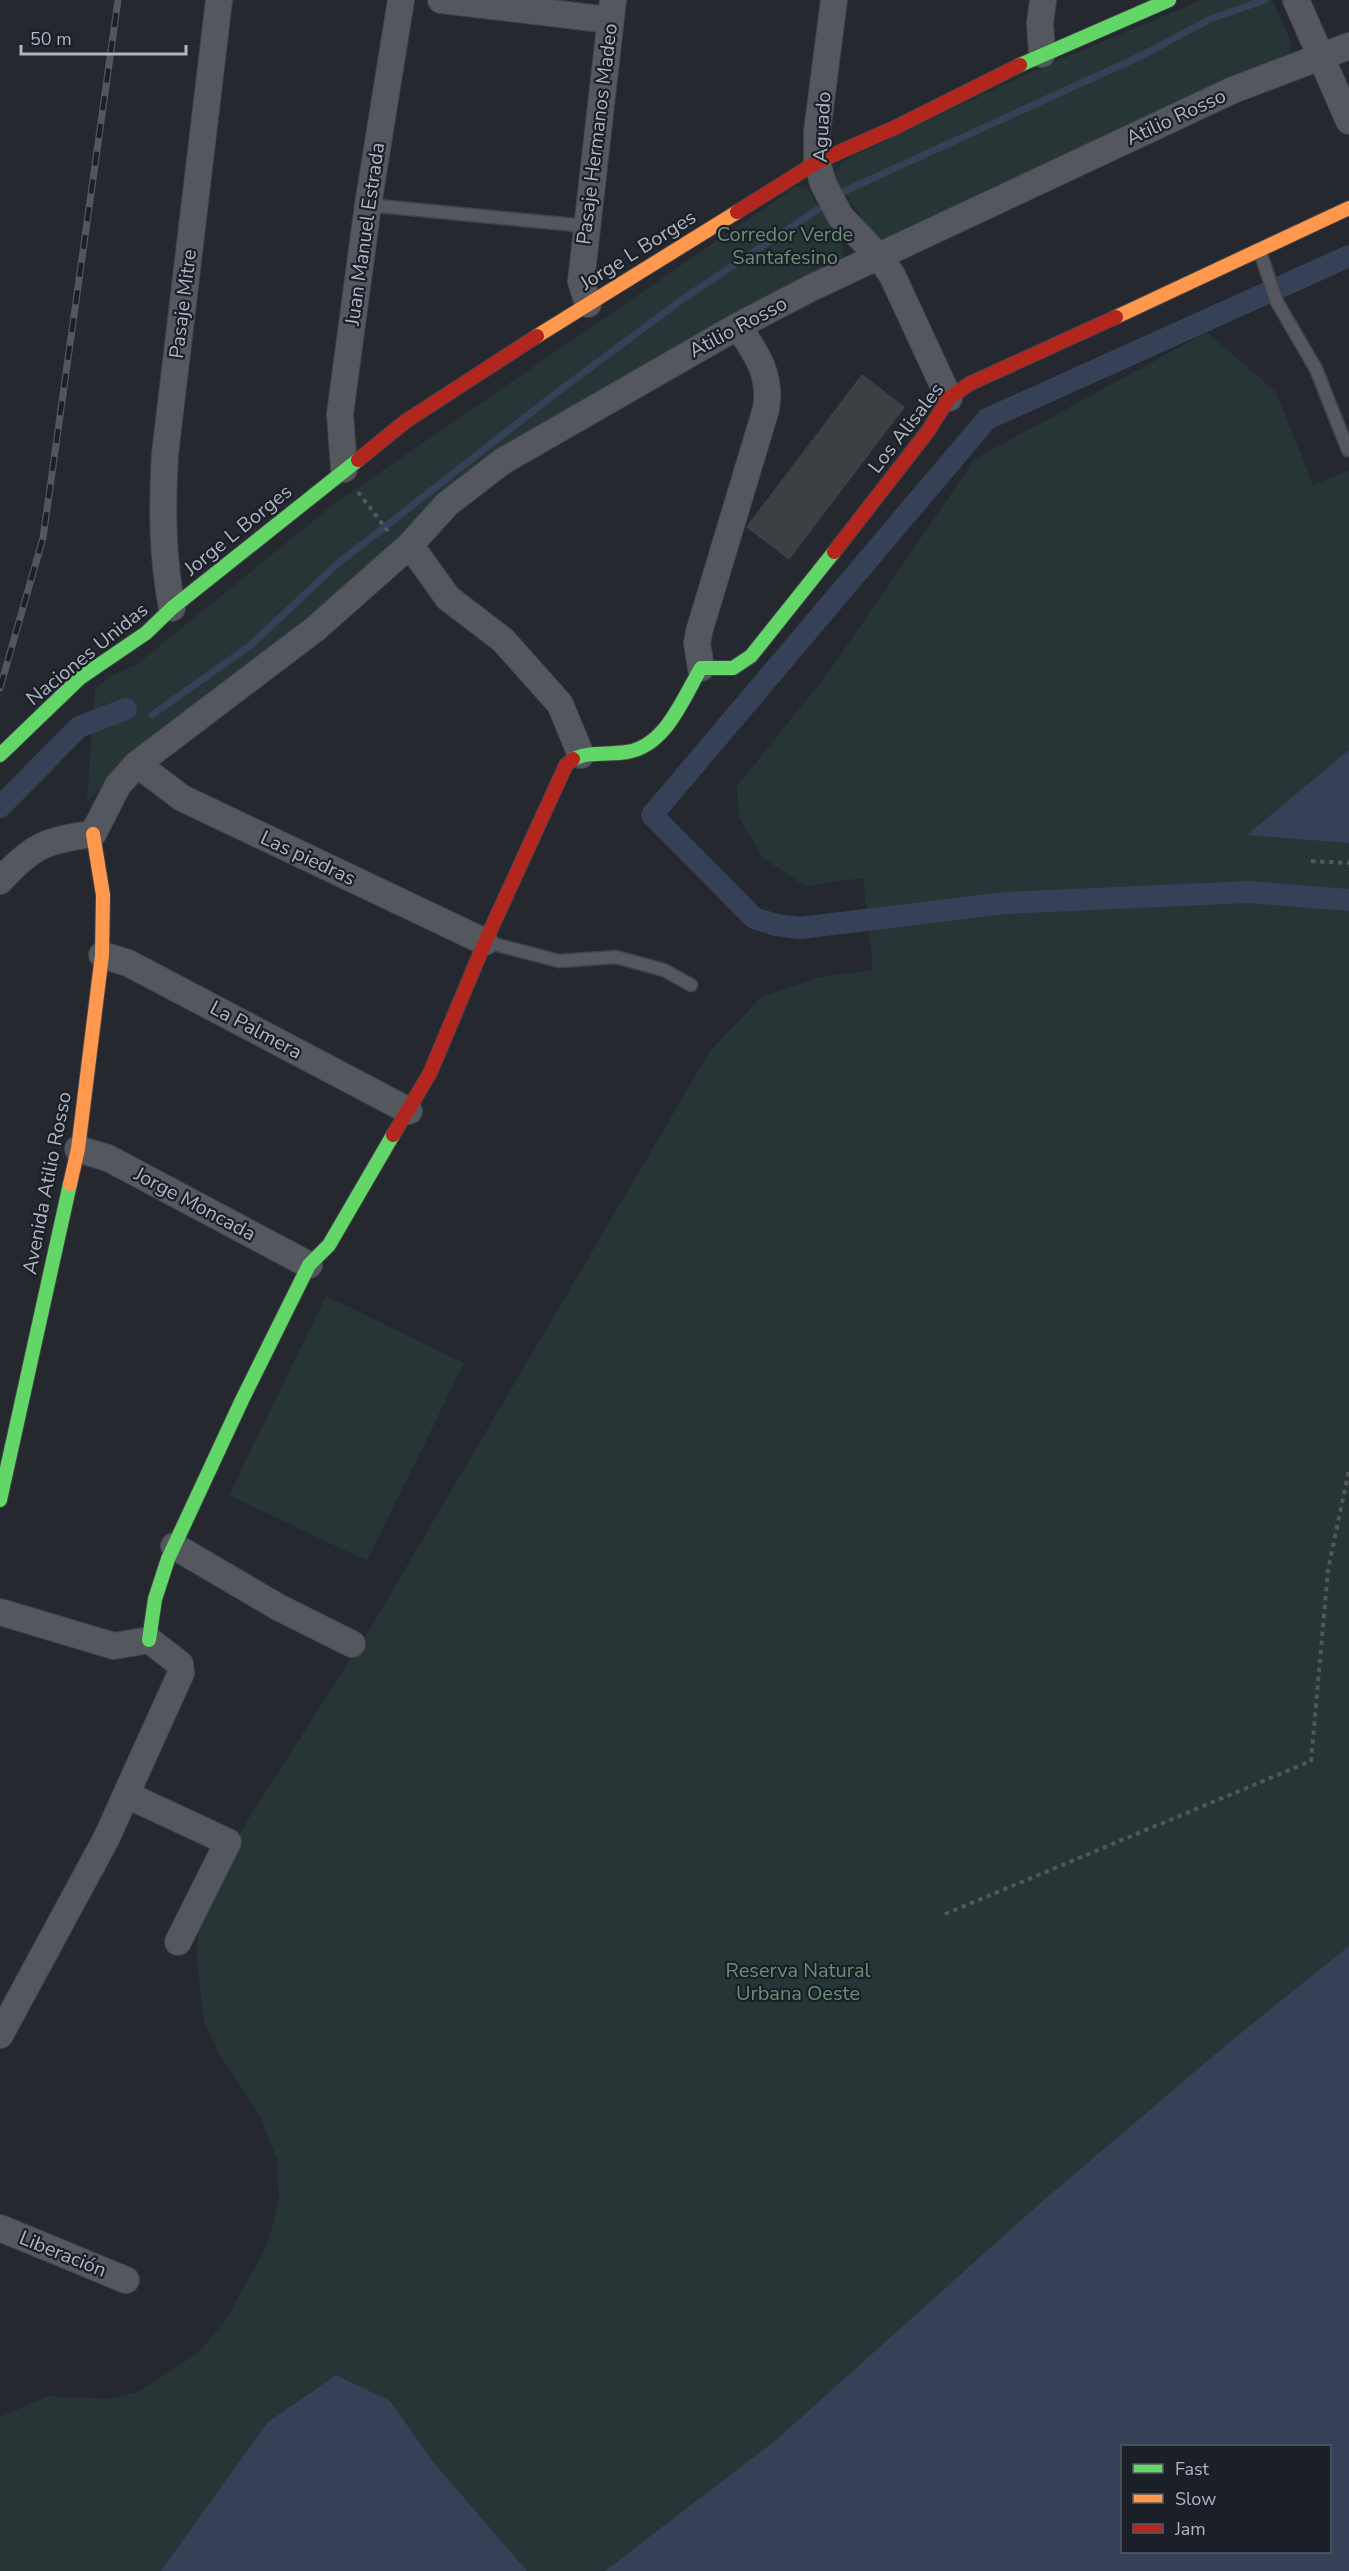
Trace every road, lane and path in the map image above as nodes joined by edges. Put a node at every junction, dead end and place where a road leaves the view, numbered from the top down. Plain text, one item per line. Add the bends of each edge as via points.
1 (219, 0) edge
2 (401, 0) edge
3 (441, 0) edge
4 (834, 0) edge
5 (1043, 0) edge
6 (1169, 0) edge
7 (1296, 0) edge
8 (612, 10) edge
9 (1349, 46) edge
10 (1042, 54) junction
11 (1319, 55) junction
12 (1349, 121) edge
13 (820, 173) junction
14 (368, 205) junction
15 (1349, 208) edge
16 (586, 226) junction
17 (1260, 252) junction
18 (879, 257) junction
19 (588, 304) junction
20 (738, 326) junction
21 (949, 398) junction
22 (1348, 450) edge
23 (344, 469) junction
24 (368, 506) dead end
25 (401, 540) junction
26 (172, 608) junction
27 (701, 668) junction
28 (0, 755) edge
29 (581, 755) junction
30 (137, 764) junction
31 (93, 834) junction
32 (1311, 861) dead end
33 (1349, 863) edge
34 (0, 881) edge
35 (484, 942) junction
36 (102, 955) junction
37 (691, 985) dead end
38 (409, 1111) junction
39 (78, 1149) junction
40 (309, 1265) junction
41 (1349, 1470) edge
42 (0, 1500) edge
43 (174, 1546) junction
44 (0, 1612) edge
45 (149, 1640) junction
46 (352, 1644) dead end
47 (127, 1795) junction
48 (945, 1914) dead end
49 (178, 1942) dead end
50 (0, 2035) edge
51 (0, 2228) edge
52 (126, 2280) dead end

1 - 26 street, Pasaje Mitre via 165,454 162,516
2 - 14 street, Juan Manuel Estrada
3 - 8 street
4 - 13 street, Aguado via 817,132
5 - 10 street
6 - 10 street, Jorge L Borges
7 - 11 street
8 - 16 street, Pasaje Hermanos Madeo
9 - 11 street, Atilio Rosso
10 - 13 street, Jorge L Borges via 896,127
11 - 12 street
11 - 18 street, Atilio Rosso via 1233,90
13 - 18 street, Aguado via 840,216
13 - 19 street, Jorge L Borges
14 - 16 lane
14 - 23 street, Juan Manuel Estrada via 340,414
15 - 17 street, Los Alisales
16 - 19 street, Pasaje Hermanos Madeo via 581,281
17 - 21 street, Los Alisales via 969,384
17 - 22 lane via 1277,302 1316,369
18 - 20 street, Atilio Rosso
18 - 21 street, Aguado via 892,275
19 - 23 street, Jorge L Borges via 415,415
20 - 25 street, Atilio Rosso via 503,461
20 - 27 street via 765,372 769,392 699,632
21 - 27 street, Los Alisales via 928,431 759,649 735,670
23 - 26 street, Jorge L Borges
24 - 25 path
25 - 29 street via 448,598 503,640 560,704
25 - 30 street, Atilio Rosso via 315,629
26 - 28 street, Naciones Unidas via 146,633 80,678
27 - 29 street via 657,738 647,746 626,752
29 - 35 street via 566,765
30 - 31 street, Atilio Rosso via 118,785
30 - 35 street, Las piedras via 182,798
31 - 34 street via 38,846 23,855
31 - 36 street, Avenida Atilio Rosso via 103,895
32 - 33 path
35 - 37 lane via 559,961 616,957 664,970
35 - 38 street via 430,1073
36 - 38 street, La Palmera via 128,963
36 - 39 street, Avenida Atilio Rosso
38 - 40 street via 329,1245
39 - 40 street, Jorge Moncada via 108,1158
39 - 42 street, Avenida Atilio Rosso
40 - 43 street
41 - 48 path via 1328,1570 1311,1761
43 - 45 street via 153,1607
43 - 46 street via 278,1607
44 - 45 street via 114,1646
45 - 47 street via 180,1664 181,1673
47 - 49 street via 228,1842
47 - 50 street
51 - 52 street, Liberación

